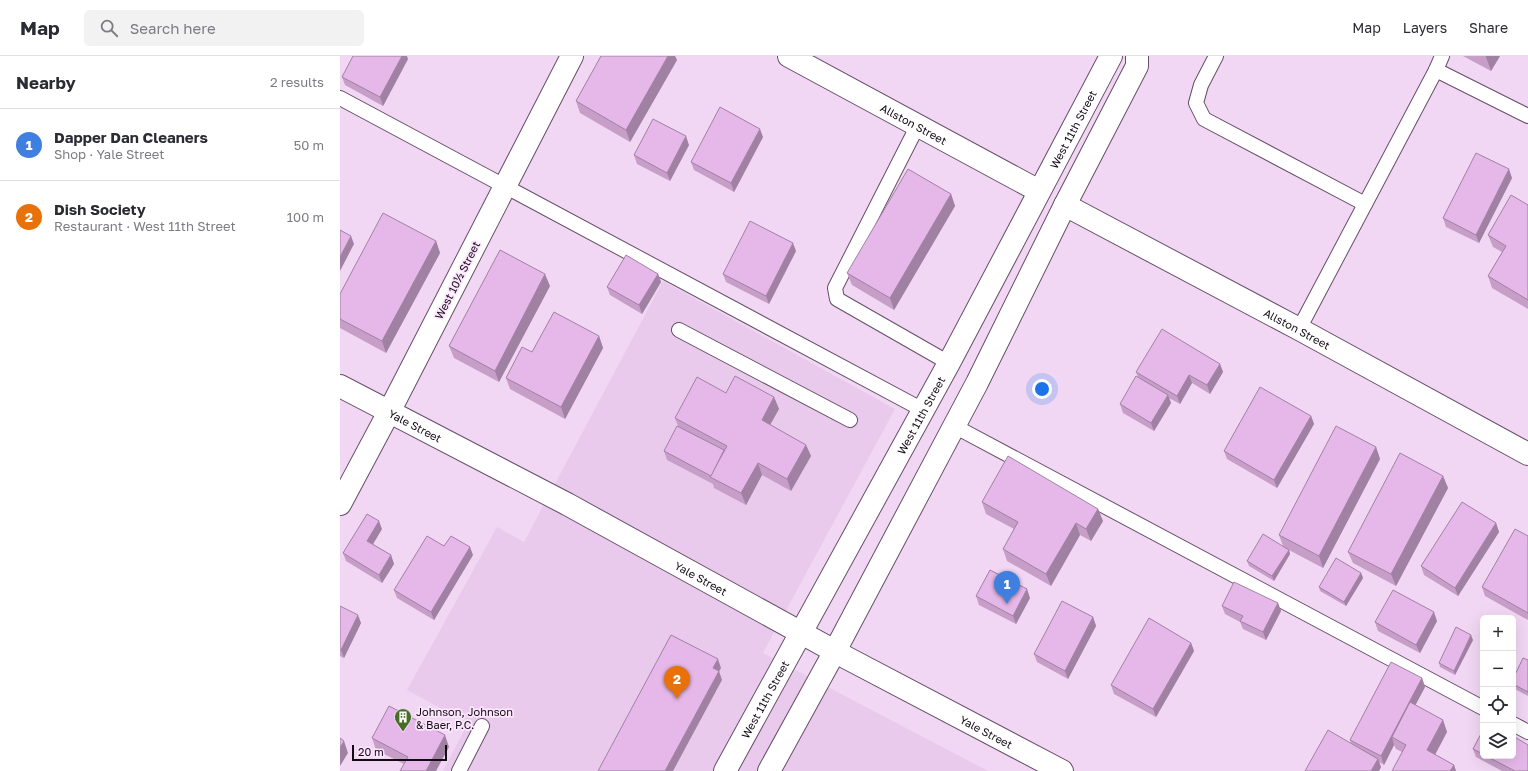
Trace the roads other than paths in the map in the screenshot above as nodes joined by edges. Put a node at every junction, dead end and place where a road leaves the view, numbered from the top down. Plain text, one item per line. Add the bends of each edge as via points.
1 (572, 56) edge
2 (789, 56) edge
3 (1111, 56) edge
4 (1137, 56) edge
5 (1216, 56) edge
6 (1442, 56) edge
7 (1436, 70) junction
8 (340, 98) edge
9 (1528, 116) edge
10 (918, 125) junction
11 (505, 186) junction
12 (1039, 191) junction
13 (1365, 204) junction
14 (1066, 205) junction
15 (1299, 329) junction
16 (679, 330) dead end
17 (949, 363) junction
18 (340, 386) edge
19 (923, 410) junction
20 (389, 412) junction
21 (850, 420) dead end
22 (954, 426) junction
23 (1528, 454) edge
24 (340, 504) edge
25 (800, 632) junction
26 (835, 651) junction
27 (1480, 706) edge
28 (482, 726) dead end
29 (1516, 726) edge
30 (1528, 732) edge
31 (459, 771) edge
32 (725, 771) edge
33 (769, 771) edge
34 (1062, 771) edge

1 - 11 main road, West 10½ Street
2 - 10 main road, Allston Street
3 - 12 main road, West 11th Street
4 - 14 main road via 1137,66
5 - 13 lane via 1201,85 1196,103 1204,119
6 - 7 lane
7 - 9 lane
7 - 13 lane
8 - 11 lane
10 - 12 main road, Allston Street
10 - 17 lane via 835,288 837,299
11 - 19 lane
11 - 20 main road, West 10½ Street
12 - 17 main road, West 11th Street
13 - 15 lane
14 - 15 main road, Allston Street
14 - 22 main road
15 - 23 main road, Allston Street
16 - 21 lane
17 - 19 main road, West 11th Street
18 - 20 main road, Yale Street
19 - 25 main road, West 11th Street
20 - 24 main road, West 10½ Street
20 - 25 main road, Yale Street via 567,504
22 - 26 main road
22 - 27 lane
25 - 26 main road, Yale Street
25 - 32 main road, West 11th Street
26 - 33 main road
26 - 34 main road, Yale Street
28 - 31 lane
29 - 30 lane

